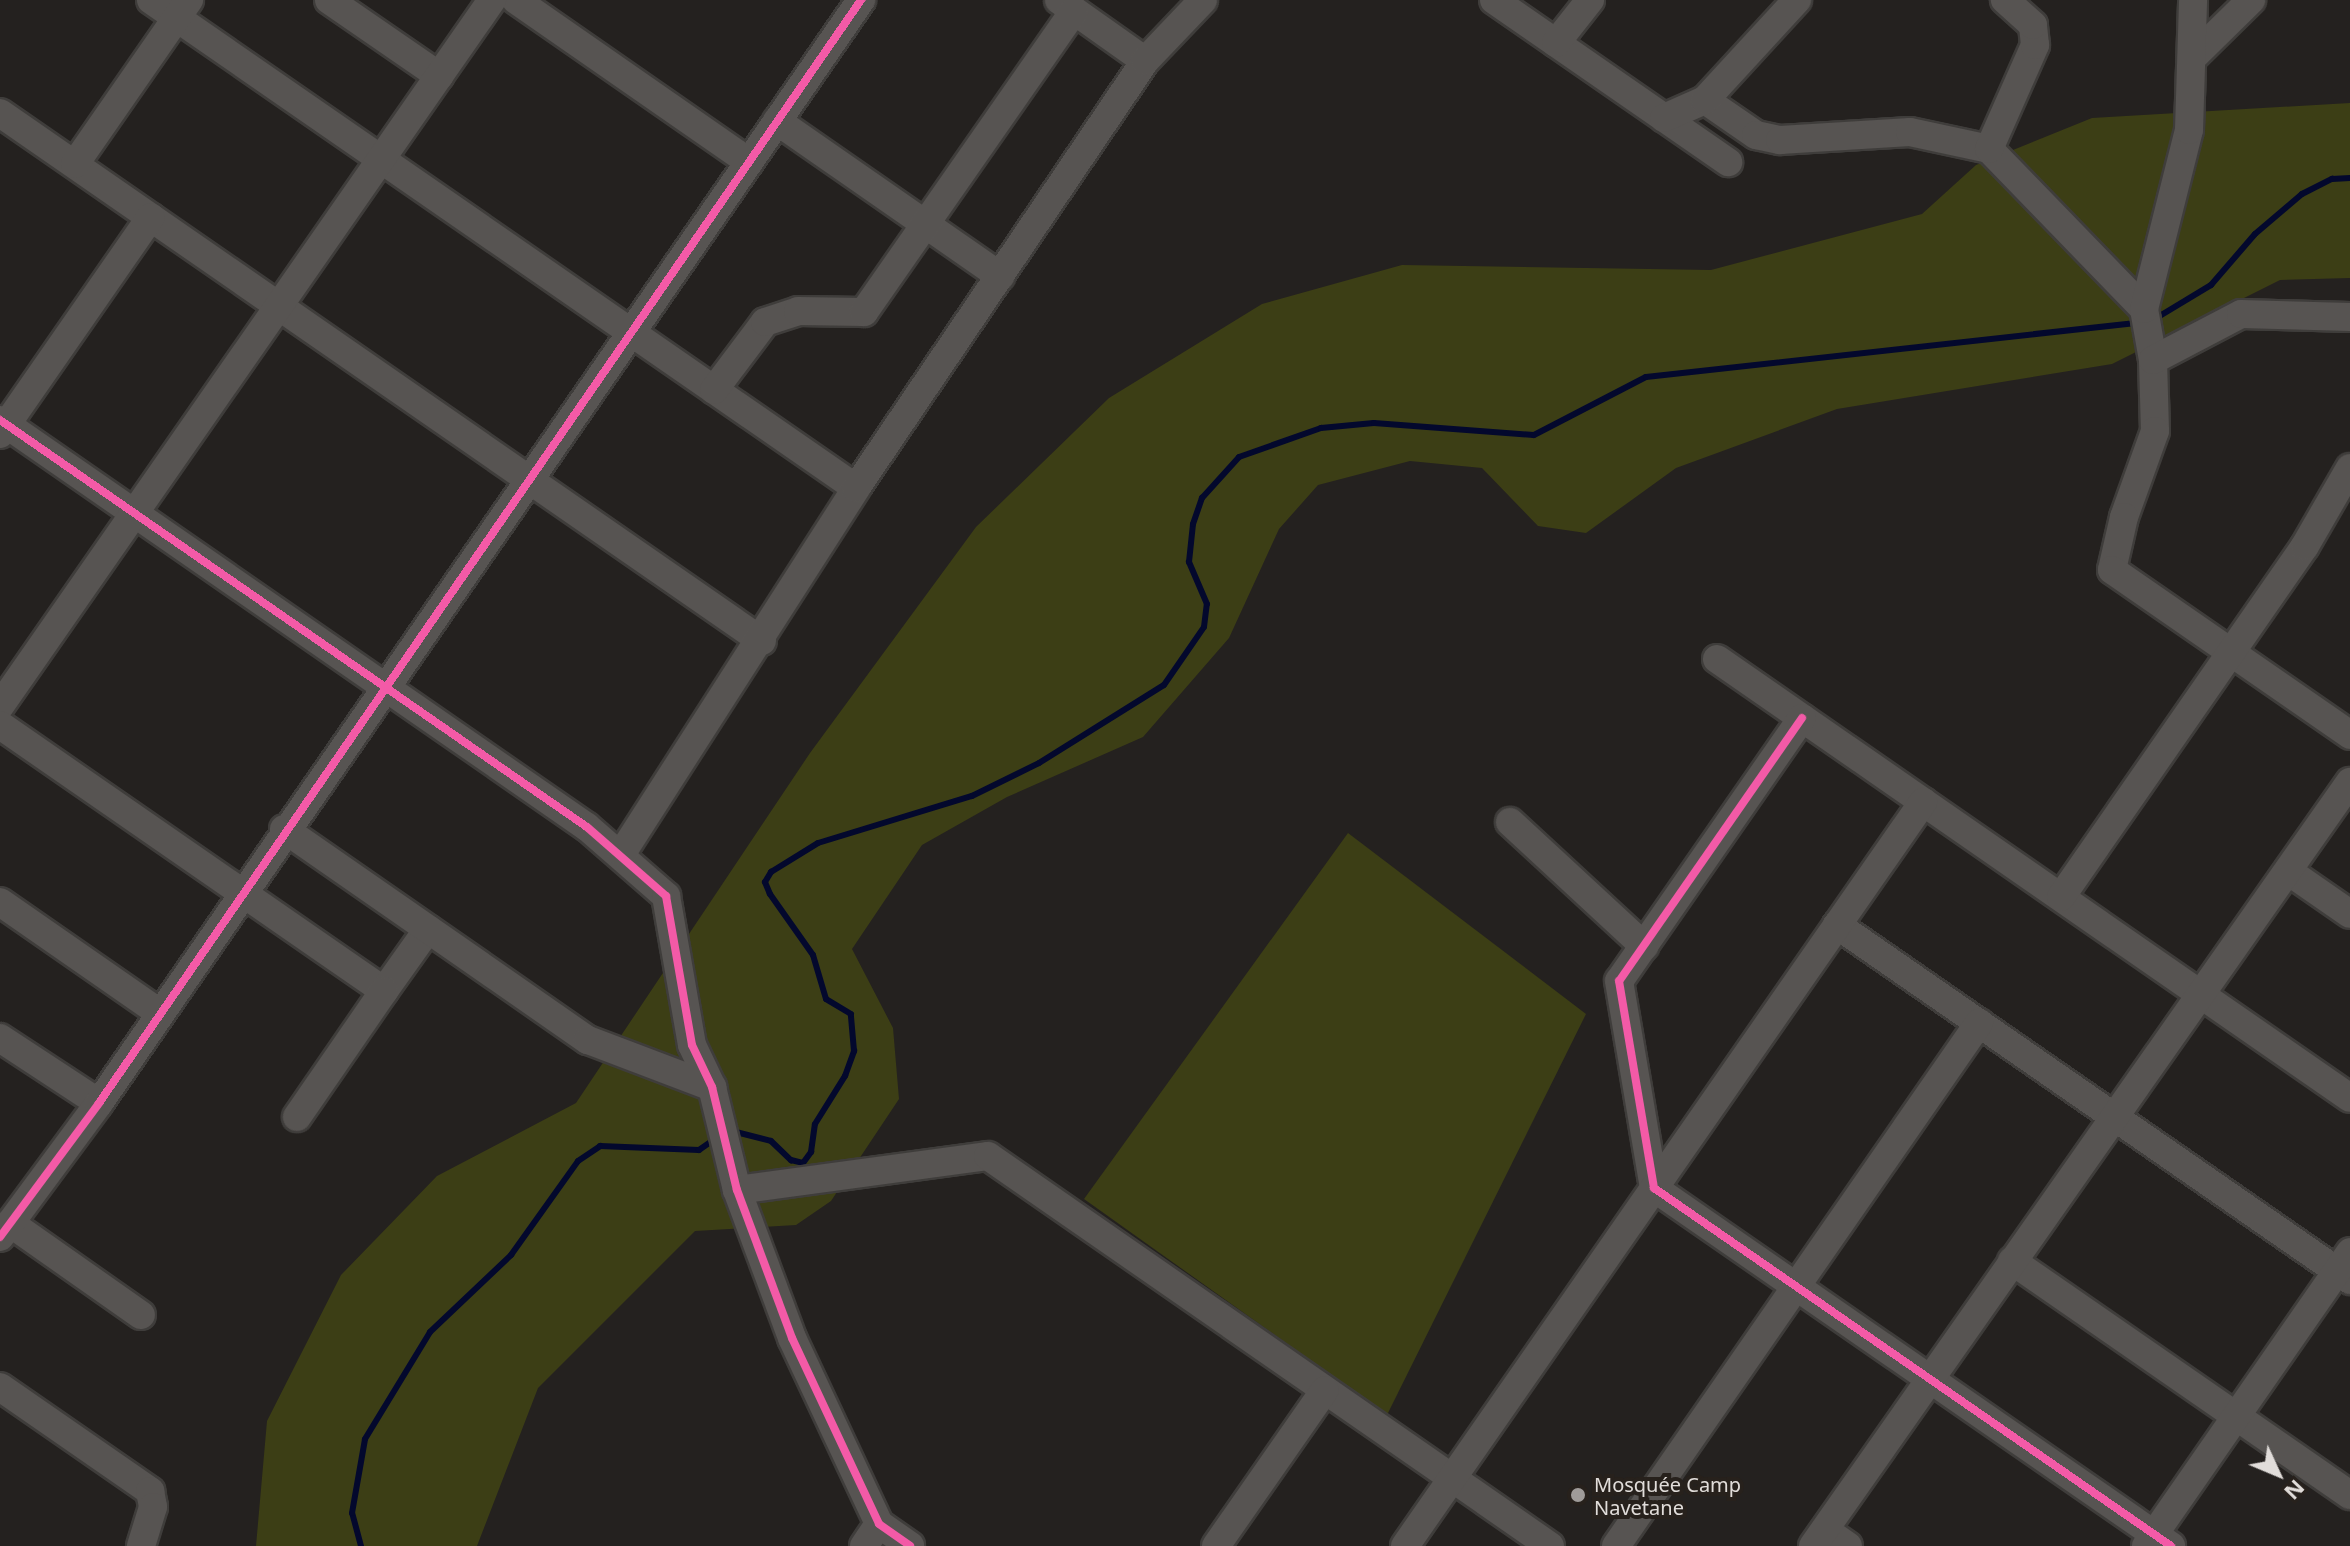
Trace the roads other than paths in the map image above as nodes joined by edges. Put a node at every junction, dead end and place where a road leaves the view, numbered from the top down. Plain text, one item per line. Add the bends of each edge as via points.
1 (151, 0) edge
2 (492, 0) edge
3 (516, 0) edge
4 (861, 0) edge
5 (1203, 0) edge
6 (1494, 0) edge
7 (1590, 0) edge
8 (1797, 0) edge
9 (2005, 0) edge
10 (2193, 0) edge
11 (2251, 0) edge
12 (345, 4) edge
13 (1066, 6) edge
14 (182, 9) edge
15 (1556, 43) junction
16 (2192, 58) junction
17 (1145, 61) junction
18 (439, 76) junction
19 (1705, 100) junction
20 (0, 113) edge
21 (1664, 118) junction
22 (777, 121) junction
23 (1989, 149) junction
24 (381, 159) junction
25 (749, 162) junction
26 (1728, 162) dead end
27 (75, 164) junction
28 (151, 217) junction
29 (925, 224) junction
30 (1000, 276) junction
31 (279, 306) junction
32 (2144, 309) junction
33 (2350, 317) edge
34 (630, 332) junction
35 (2153, 360) junction
36 (714, 390) junction
37 (2, 426) edge
38 (2350, 468) edge
39 (528, 478) junction
40 (856, 488) junction
41 (134, 513) junction
42 (762, 641) junction
43 (2232, 652) junction
44 (1717, 659) dead end
45 (383, 686) junction
46 (0, 706) edge
47 (1802, 718) junction
48 (0, 725) edge
49 (2350, 735) edge
50 (2350, 782) edge
51 (1923, 802) junction
52 (1510, 822) dead end
53 (284, 829) junction
54 (622, 853) junction
55 (2288, 871) junction
56 (241, 891) junction
57 (2061, 897) junction
58 (0, 902) edge
59 (2350, 914) edge
60 (1837, 925) junction
61 (428, 929) junction
62 (1644, 946) junction
63 (384, 991) junction
64 (2200, 995) junction
65 (157, 1011) junction
66 (1979, 1023) junction
67 (0, 1038) edge
68 (712, 1087) junction
69 (2350, 1098) edge
70 (99, 1103) junction
71 (297, 1117) dead end
72 (2114, 1117) junction
73 (1654, 1188) junction
74 (737, 1190) junction
75 (5, 1230) edge
76 (2012, 1261) junction
77 (2346, 1268) edge
78 (1797, 1286) junction
79 (141, 1315) dead end
80 (1928, 1381) junction
81 (0, 1387) edge
82 (1325, 1390) junction
83 (2236, 1416) junction
84 (1452, 1478) junction
85 (2350, 1495) edge
86 (871, 1535) edge
87 (1819, 1538) edge
88 (2157, 1542) edge
89 (1222, 1544) edge
90 (141, 1546) edge
91 (910, 1546) edge
92 (1405, 1546) edge
93 (1550, 1546) edge
94 (1616, 1546) edge
95 (1848, 1546) edge

1 - 14 street
2 - 18 street
3 - 25 street
4 - 22 street
5 - 17 street
6 - 15 street
7 - 15 street
8 - 19 street
9 - 23 street via 2033,25 2035,45
10 - 16 street
11 - 16 street
12 - 18 street
13 - 17 street
13 - 29 street
14 - 24 street
14 - 27 street
15 - 21 street
16 - 32 street via 2189,130
17 - 30 street
18 - 24 street
19 - 21 street
19 - 23 street via 1756,135 1780,140 1910,132
20 - 27 street
21 - 26 street
22 - 25 street
22 - 29 street
23 - 32 street
24 - 31 street
24 - 34 street
25 - 34 street
27 - 28 street
28 - 31 street
28 - 37 street
29 - 30 street
29 - 36 street via 864,312 798,311 765,322
30 - 40 street
31 - 39 street
31 - 41 street
32 - 35 street
33 - 35 street via 2241,314
34 - 36 street
34 - 39 street
35 - 43 street via 2155,431 2124,517 2112,570
36 - 40 street
37 - 41 street
38 - 43 street via 2305,546
39 - 42 street
39 - 45 street
40 - 42 street
41 - 45 street
41 - 46 street
42 - 54 street
43 - 49 street
43 - 57 street
44 - 47 street
45 - 53 street
45 - 54 street
47 - 51 street
47 - 62 street
48 - 56 street
50 - 55 street
51 - 57 street
51 - 60 street
52 - 62 street
53 - 56 street
53 - 61 street
54 - 68 street via 666,896 692,1045
55 - 59 street
55 - 64 street
56 - 63 street
56 - 65 street
57 - 64 street
58 - 65 street
60 - 66 street
60 - 73 street
61 - 63 street
61 - 68 street via 588,1040
62 - 73 street via 1619,981
63 - 71 street
64 - 69 street
64 - 72 street
65 - 70 street
66 - 72 street
66 - 78 street
67 - 70 street
68 - 74 street
70 - 75 street
72 - 76 street
72 - 77 street
73 - 78 street
73 - 84 street
74 - 82 street via 988,1156
74 - 86 street
75 - 79 street
76 - 80 street
76 - 83 street
77 - 83 street
78 - 80 street
78 - 94 street
80 - 87 street
80 - 88 street
81 - 90 street via 150,1491 153,1507
82 - 84 street
82 - 89 street
83 - 85 street
83 - 88 street
84 - 92 street
84 - 93 street
86 - 91 street
87 - 95 street

